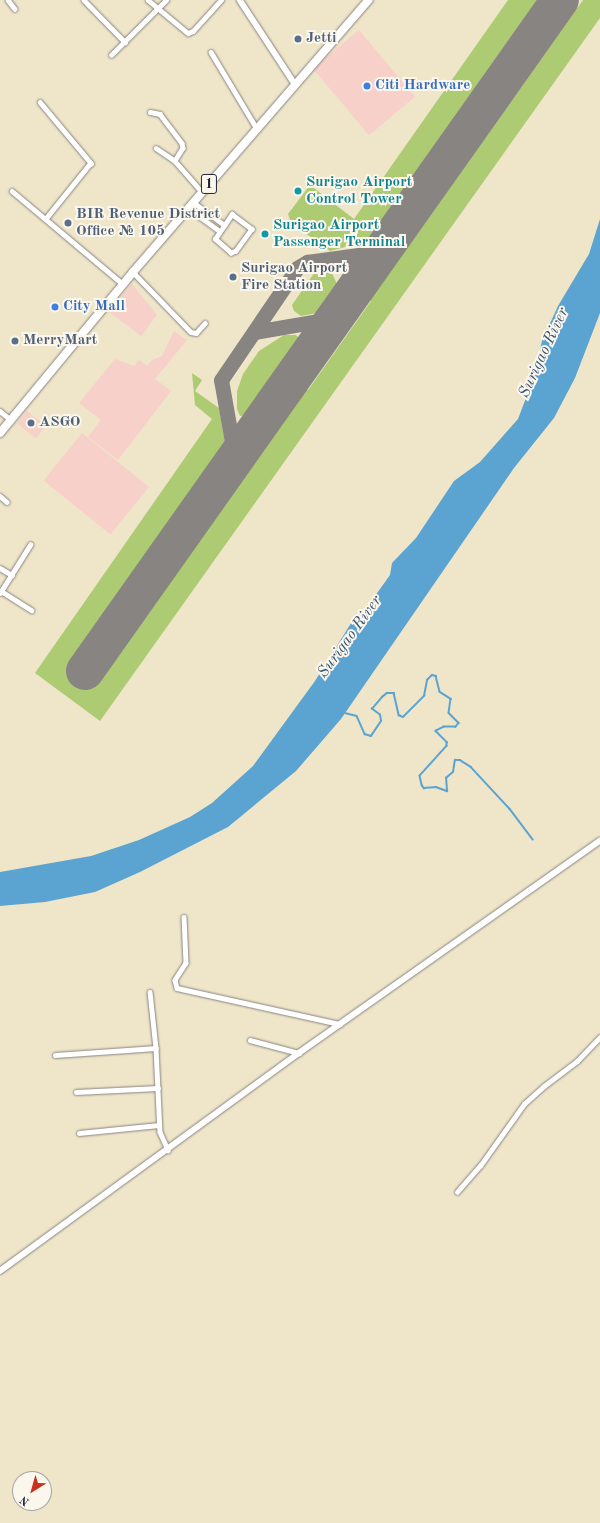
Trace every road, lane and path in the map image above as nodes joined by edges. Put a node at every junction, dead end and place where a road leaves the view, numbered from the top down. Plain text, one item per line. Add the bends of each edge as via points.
1 (8, 0) edge
2 (84, 0) edge
3 (148, 0) edge
4 (166, 0) edge
5 (221, 0) edge
6 (240, 0) edge
7 (369, 0) edge
8 (158, 8) junction
9 (15, 9) dead end
10 (125, 42) junction
11 (211, 52) dead end
12 (111, 55) dead end
13 (295, 84) junction
14 (40, 102) dead end
15 (150, 112) dead end
16 (256, 129) junction
17 (156, 148) dead end
18 (175, 161) junction
19 (12, 191) dead end
20 (202, 192) junction
21 (191, 205) junction
22 (46, 219) junction
23 (225, 225) junction
24 (220, 231) junction
25 (133, 272) junction
26 (123, 284) junction
27 (205, 324) dead end
28 (0, 411) edge
29 (11, 420) junction
30 (0, 433) edge
31 (0, 496) edge
32 (7, 502) dead end
33 (30, 545) dead end
34 (0, 568) edge
35 (12, 575) junction
36 (1, 592) edge
37 (32, 610) dead end
38 (600, 842) edge
39 (184, 917) dead end
40 (150, 992) dead end
41 (340, 1024) junction
42 (600, 1037) edge
43 (250, 1040) dead end
44 (156, 1048) junction
45 (299, 1053) junction
46 (55, 1055) dead end
47 (158, 1088) junction
48 (76, 1092) dead end
49 (159, 1125) junction
50 (80, 1133) dead end
51 (168, 1150) junction
52 (457, 1192) dead end
53 (0, 1271) edge

1 - 9 street
2 - 10 street
3 - 8 street
4 - 8 street
5 - 8 street via 193,31 188,33
6 - 13 street
7 - 13 highway, 1
8 - 10 street
10 - 12 street
11 - 16 street
13 - 16 highway, 1
14 - 22 street via 91,163
15 - 18 street via 160,114 182,143 183,148
16 - 20 highway, 1
17 - 18 street
18 - 20 street
19 - 22 street
20 - 21 highway, 1
21 - 23 street
21 - 24 street
21 - 25 highway, 1
22 - 26 street
23 - 24 street
23 - 24 street via 232,214 252,229 236,251 231,253 215,241
25 - 26 highway, 1
25 - 27 street via 191,332 196,333
26 - 29 highway, 1
28 - 29 street
29 - 30 highway, 1
31 - 32 street
33 - 35 street
34 - 35 street
35 - 36 street
36 - 37 street
38 - 41 street
39 - 41 street via 186,964 175,980 177,988
40 - 44 street
41 - 45 street
42 - 52 street via 577,1061 524,1104 483,1162
43 - 45 street
44 - 46 street
44 - 47 street
45 - 51 street
47 - 48 street
47 - 49 street
49 - 50 street
49 - 51 street via 161,1138
51 - 53 street

